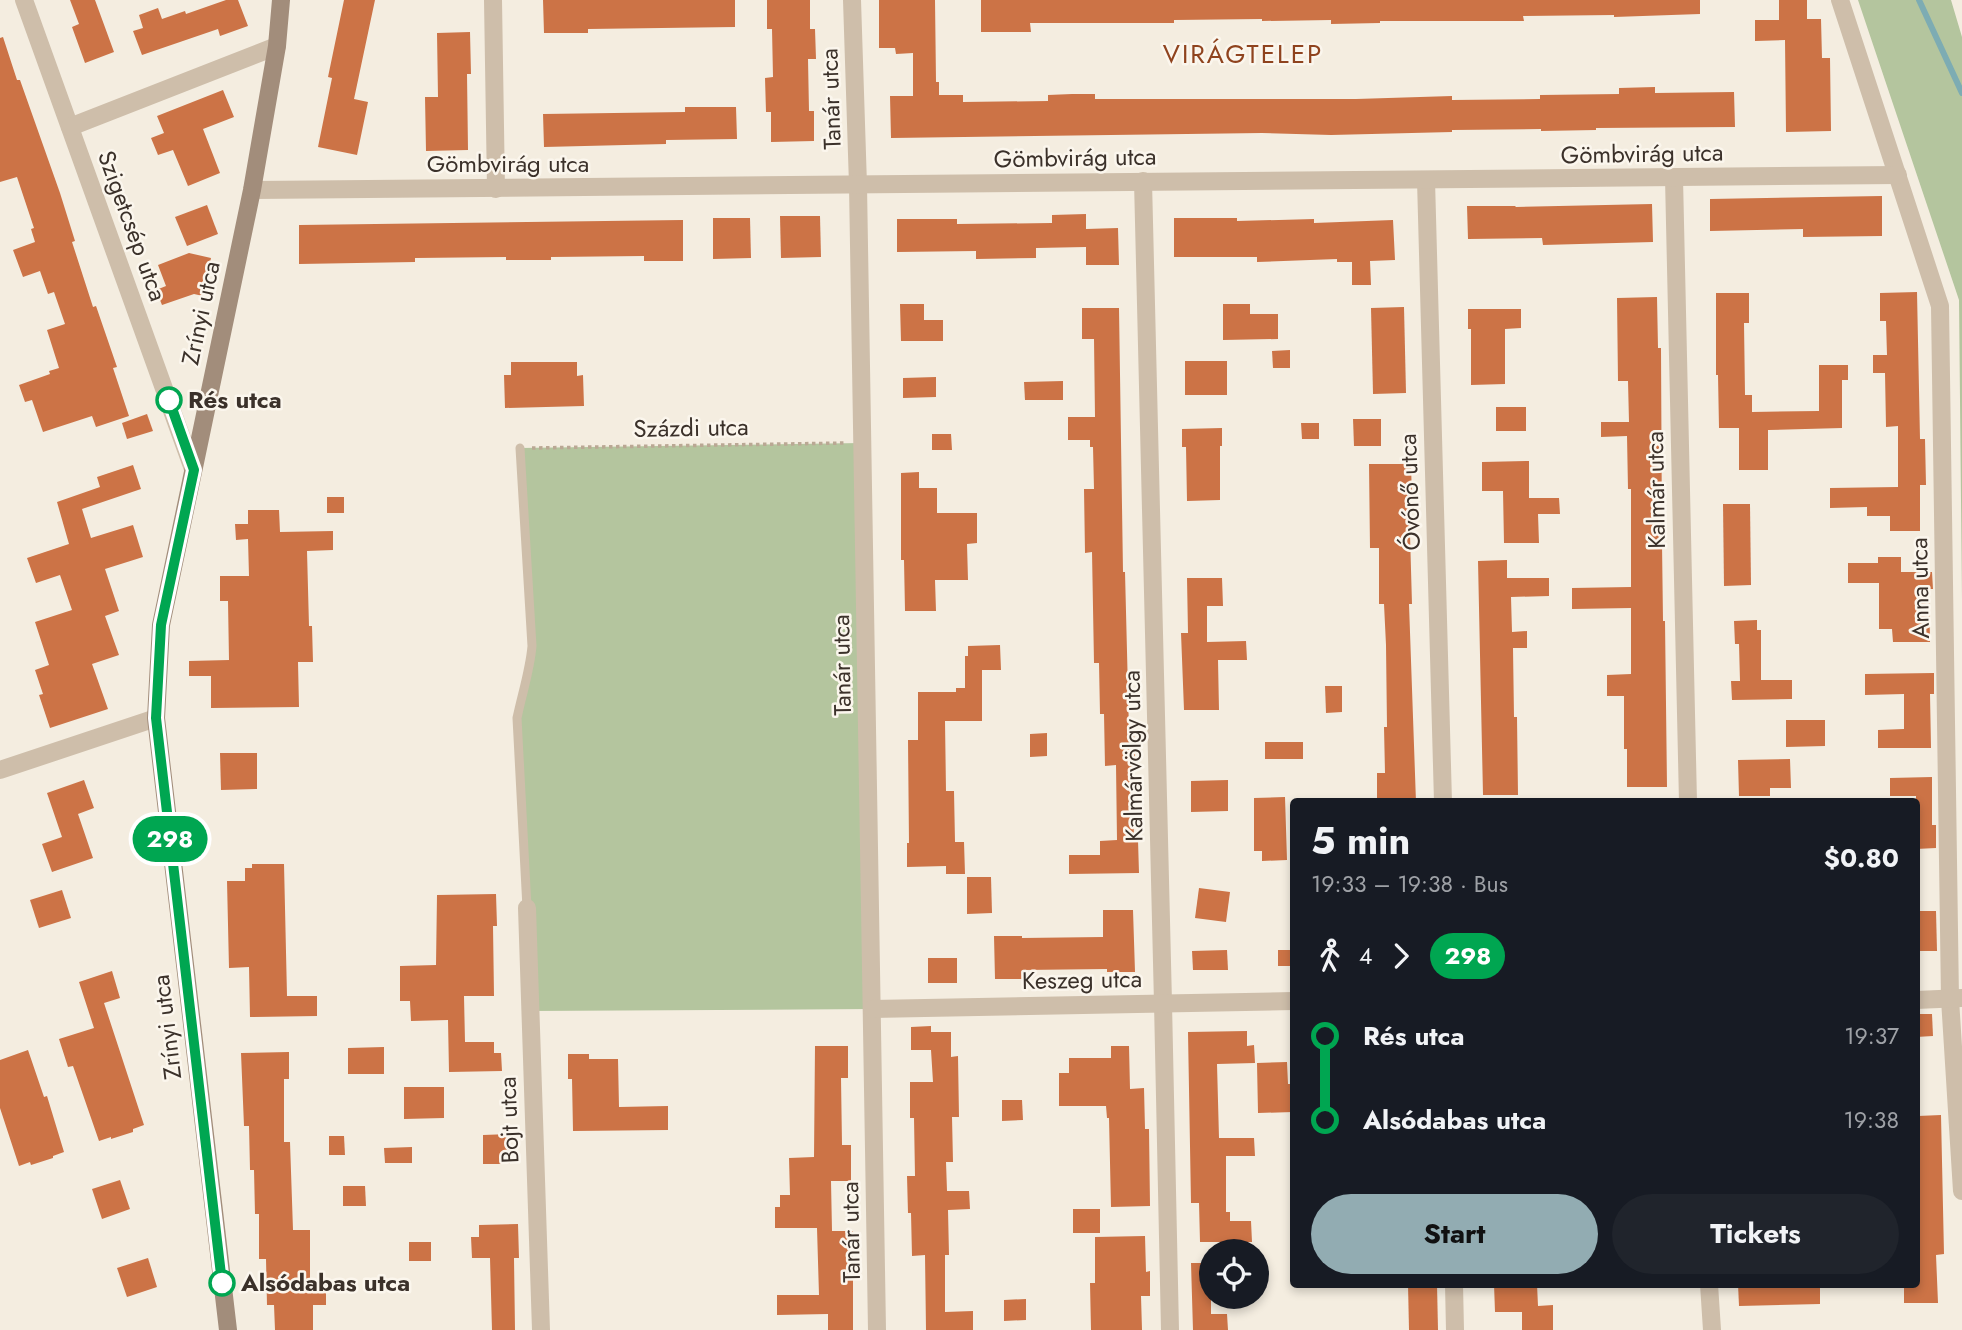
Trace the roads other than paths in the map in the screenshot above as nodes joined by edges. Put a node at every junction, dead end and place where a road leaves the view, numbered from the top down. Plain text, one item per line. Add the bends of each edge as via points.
1 (24, 0) edge
2 (281, 0) edge
3 (493, 0) edge
4 (852, 0) edge
5 (1840, 0) edge
6 (276, 47) junction
7 (69, 127) junction
8 (1898, 175) junction
9 (1674, 178) junction
10 (1426, 180) junction
11 (1143, 181) junction
12 (858, 185) junction
13 (496, 189) junction
14 (251, 190) junction
15 (520, 448) road end
16 (194, 470) junction
17 (156, 718) junction
18 (0, 770) edge
19 (1443, 798) edge
20 (1688, 798) edge
21 (527, 908) joint
22 (1956, 998) edge
23 (1920, 1000) edge
24 (1290, 1001) edge
25 (1163, 1003) junction
26 (872, 1009) junction
27 (1962, 1191) edge
28 (1454, 1288) edge
29 (1709, 1288) edge
30 (228, 1330) edge
31 (541, 1330) edge
32 (877, 1330) edge
33 (1170, 1330) edge
34 (1455, 1330) edge
35 (1712, 1330) edge

1 - 7 street, Szigetcsép utca
2 - 6 main road, Zrínyi utca
3 - 13 street
4 - 12 street, Tanár utca
5 - 8 street, Anna utca
6 - 7 street
6 - 14 main road, Zrínyi utca
7 - 16 street, Szigetcsép utca
8 - 9 street, Gömbvirág utca
8 - 22 street, Anna utca via 1940,306
9 - 10 street, Gömbvirág utca
9 - 20 street, Kalmár utca
10 - 11 street, Gömbvirág utca
10 - 19 street, Óvónő utca
11 - 12 street, Gömbvirág utca
11 - 25 street, Kalmárvölgy utca
12 - 13 street, Gömbvirág utca
12 - 26 street, Tanár utca
13 - 14 street, Gömbvirág utca
14 - 16 main road, Zrínyi utca
15 - 21 lane via 532,646 517,718
16 - 17 main road, Zrínyi utca via 161,625
17 - 18 street
17 - 30 main road, Zrínyi utca
21 - 31 street, Bojt utca
22 - 23 street
22 - 27 street, Anna utca
24 - 25 street, Keszeg utca
25 - 26 street, Keszeg utca
25 - 33 street, Kalmárvölgy utca
26 - 32 street, Tanár utca
28 - 34 street
29 - 35 street

